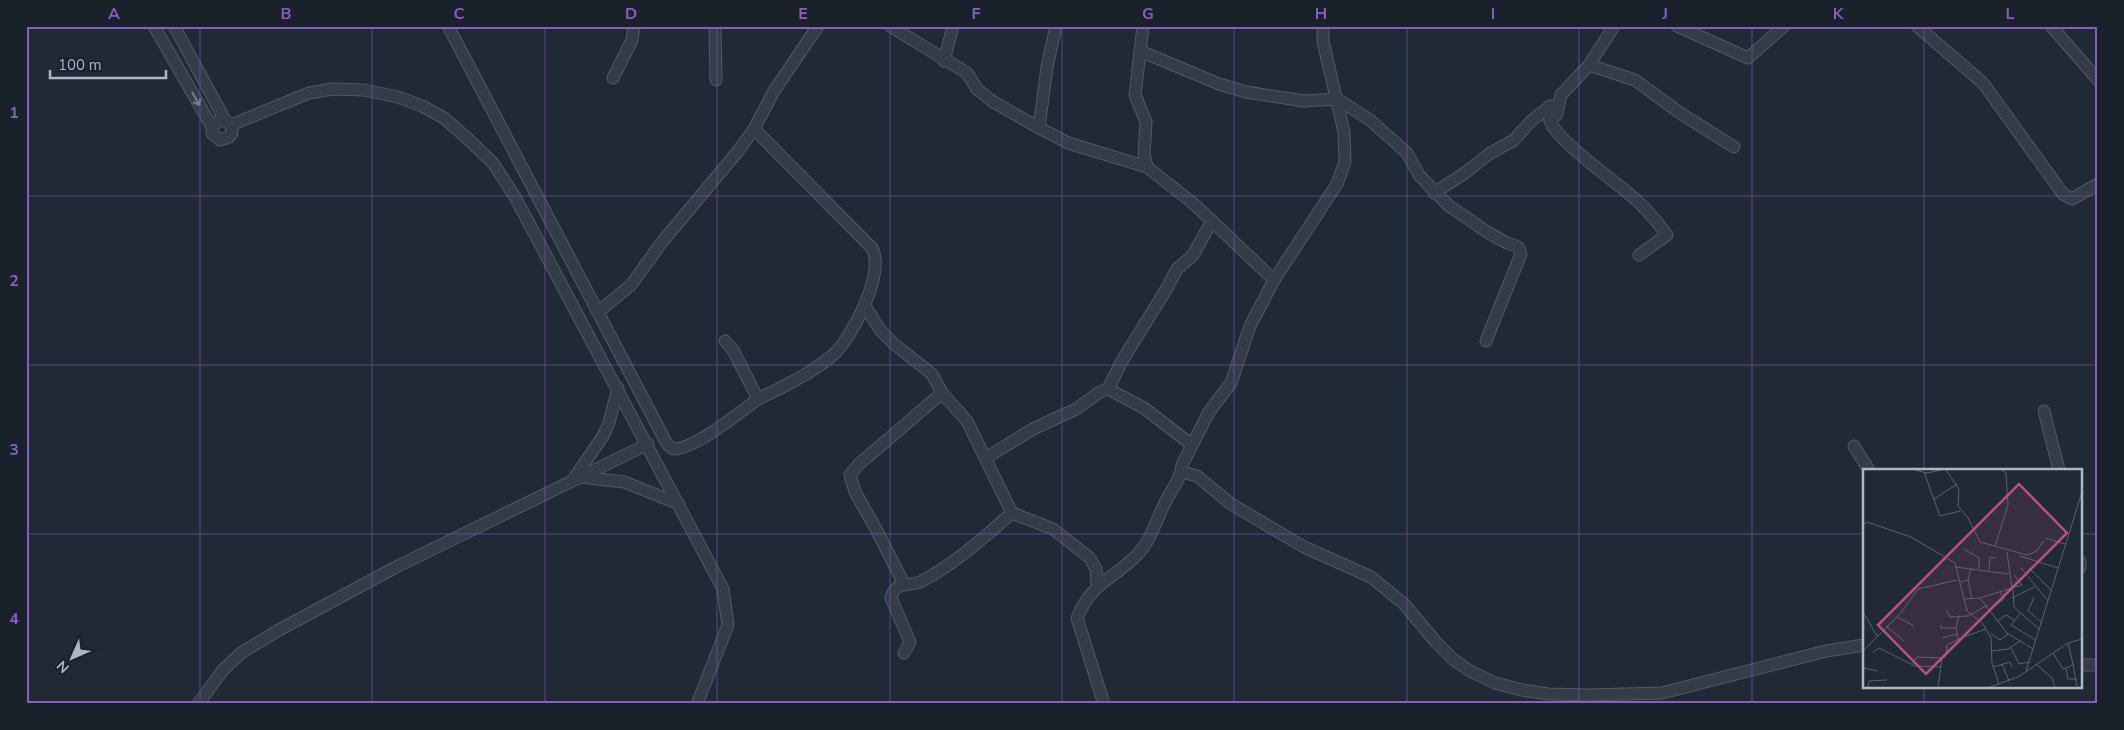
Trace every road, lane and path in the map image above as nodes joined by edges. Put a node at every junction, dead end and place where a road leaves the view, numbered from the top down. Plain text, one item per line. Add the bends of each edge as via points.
1 (154, 26) edge
2 (174, 26) edge
3 (448, 26) edge
4 (634, 26) edge
5 (715, 26) edge
6 (818, 26) edge
7 (890, 26) edge
8 (953, 26) edge
9 (1056, 26) edge
10 (1143, 26) edge
11 (1323, 26) edge
12 (1614, 26) edge
13 (1677, 26) edge
14 (1784, 26) edge
15 (1917, 26) edge
16 (2051, 26) edge
17 (186, 46) junction
18 (1140, 51) junction
19 (172, 54) junction
20 (944, 60) junction
21 (1589, 65) junction
22 (613, 78) dead end
23 (716, 80) dead end
24 (2098, 80) edge
25 (1337, 99) junction
26 (1550, 121) junction
27 (228, 122) junction
28 (212, 127) junction
29 (1039, 128) junction
30 (754, 129) junction
31 (1734, 147) dead end
32 (1147, 167) junction
33 (2098, 184) edge
34 (1434, 193) junction
35 (1212, 221) junction
36 (1639, 255) dead end
37 (1274, 280) junction
38 (865, 306) junction
39 (598, 312) junction
40 (725, 341) dead end
41 (1486, 341) dead end
42 (618, 388) junction
43 (1108, 390) junction
44 (942, 393) junction
45 (758, 399) junction
46 (2044, 411) dead end
47 (648, 444) junction
48 (1192, 445) junction
49 (1854, 446) dead end
50 (986, 458) junction
51 (1868, 469) edge
52 (2059, 469) edge
53 (1182, 472) junction
54 (576, 479) junction
55 (679, 504) junction
56 (1012, 512) junction
57 (904, 584) junction
58 (1097, 585) junction
59 (1863, 645) edge
60 (904, 653) dead end
61 (2098, 664) edge
62 (2082, 665) edge
63 (198, 704) edge
64 (697, 704) edge
65 (1104, 704) edge

1 - 19 street
2 - 17 street
3 - 39 street
4 - 22 street via 632,40
5 - 23 street
6 - 30 street via 774,91
7 - 20 street
8 - 20 street
9 - 29 street
10 - 18 street
11 - 25 street via 1323,40
12 - 21 street
13 - 14 street via 1748,58
15 - 33 street via 1983,83 2063,194 2072,199
16 - 24 street
17 - 19 street
17 - 27 street
18 - 25 street via 1246,92 1304,101
18 - 32 street via 1135,95 1146,122 1144,154
19 -> 28 street
20 - 29 street via 966,73 992,102
21 - 26 street via 1561,95 1556,114
21 - 31 street via 1635,80 1680,114
25 - 34 street via 1370,120 1407,153
25 - 37 street via 1344,132 1345,162 1337,184
26 - 34 street via 1550,106 1514,140
26 - 36 street via 1581,155 1628,192 1667,234
27 - 28 street via 215,122
27 - 28 street via 232,133 225,140 215,137
27 - 42 street via 332,89 364,90 398,97 444,118 487,157 502,176
29 - 32 street via 1068,143
30 - 38 street via 872,248 877,262
30 - 39 street via 630,285
32 - 35 street
34 - 41 street via 1487,232 1518,247 1521,254
35 - 37 street
35 - 43 street via 1193,255 1177,269
37 - 48 street via 1250,326 1231,383 1209,412
38 - 44 street via 894,344 932,374
38 - 45 street via 835,353
39 - 45 street via 666,444 673,449 684,448 724,425
40 - 45 street via 733,350
42 - 47 street
42 - 54 street via 609,423
43 - 48 street via 1144,408
43 - 50 street
44 - 50 street via 967,421
44 - 57 street via 858,464 850,475 855,492
46 - 52 street
47 - 54 street
47 - 55 street
48 - 53 street via 1182,464
49 - 51 street
50 - 56 street
53 - 58 street via 1138,554
53 - 59 street via 1197,476 1231,504 1304,547 1371,577 1404,604 1454,660 1496,683 1522,690 1582,695 1662,693 1826,651
54 - 55 street via 624,482
54 - 63 street via 398,566 271,635 241,653 223,670
55 - 64 street via 723,588 728,624
56 - 57 street via 937,573 918,583
56 - 58 street via 1053,529 1090,558 1096,569
57 - 60 street via 893,592 891,598 910,642
58 - 65 street via 1086,598 1077,618
61 - 62 street

